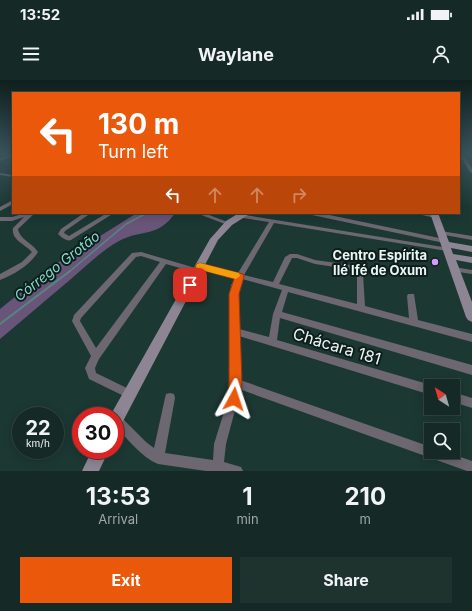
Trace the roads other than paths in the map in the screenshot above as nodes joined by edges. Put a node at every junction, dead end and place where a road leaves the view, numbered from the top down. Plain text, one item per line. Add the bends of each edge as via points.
1 (0, 174) edge
2 (12, 176) edge
3 (12, 203) edge
4 (0, 209) edge
5 (30, 214) edge
6 (31, 214) edge
7 (87, 214) edge
8 (109, 214) edge
9 (202, 214) edge
10 (243, 214) edge
11 (322, 214) edge
12 (435, 214) edge
13 (332, 215) edge
14 (0, 219) edge
15 (272, 222) junction
16 (227, 223) junction
17 (472, 238) edge
18 (445, 245) junction
19 (472, 249) edge
20 (472, 260) edge
21 (165, 261) junction
22 (198, 269) junction
23 (454, 269) junction
24 (472, 272) edge
25 (0, 277) edge
26 (239, 277) junction
27 (275, 285) junction
28 (286, 288) junction
29 (411, 296) dead end
30 (361, 308) junction
31 (278, 314) junction
32 (472, 317) edge
33 (414, 323) junction
34 (234, 331) junction
35 (472, 338) edge
36 (272, 342) junction
37 (96, 356) junction
38 (472, 370) edge
39 (236, 383) junction
40 (424, 388) edge
41 (130, 394) junction
42 (170, 398) dead end
43 (460, 399) edge
44 (472, 403) edge
45 (123, 407) edge
46 (124, 429) edge
47 (158, 458) junction
48 (96, 459) edge
49 (218, 467) junction
50 (472, 467) edge
51 (90, 471) edge
52 (237, 471) edge

1 - 2 street
3 - 4 street
5 - 14 street
6 - 25 street via 15,229 15,233 35,252 25,263
7 - 8 street via 61,234 69,239
9 - 16 street
10 - 15 street
10 - 16 street
11 - 13 street
12 - 18 street
13 - 18 street
15 - 18 street
15 - 26 street
16 - 22 street via 214,239
17 - 18 street
18 - 19 street
18 - 20 street
18 - 23 street
21 - 22 street
21 - 37 street
21 - 37 street via 141,254 134,255 77,317 76,321
22 - 26 street
22 - 41 street
23 - 24 street
23 - 32 street
26 - 27 street
26 - 34 street via 234,294
27 - 28 street
27 - 30 street via 290,256 351,267 360,274
28 - 30 street
28 - 31 street
29 - 33 street
30 - 33 street
31 - 36 street
31 - 38 street, Chácara 181
33 - 35 street
34 - 36 street, Chácara 181
34 - 39 street
36 - 40 street, Chácara 181
37 - 41 street via 90,368 92,376
39 - 49 street via 234,399 220,444
39 - 50 street
41 - 45 street
42 - 47 street
43 - 44 street
46 - 47 street
47 - 49 street
48 - 51 street
49 - 52 street

